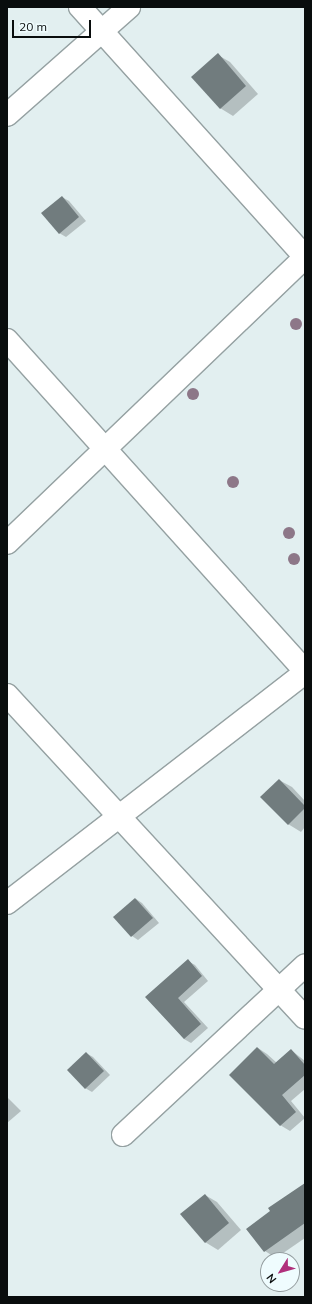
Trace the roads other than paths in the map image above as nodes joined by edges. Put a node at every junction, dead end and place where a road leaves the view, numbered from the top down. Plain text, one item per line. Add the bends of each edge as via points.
1 (80, 7) edge
2 (130, 7) edge
3 (102, 31) junction
4 (7, 115) edge
5 (305, 257) edge
6 (7, 340) edge
7 (105, 449) junction
8 (7, 543) edge
9 (305, 672) edge
10 (7, 695) edge
11 (119, 817) junction
12 (7, 903) edge
13 (305, 965) edge
14 (279, 990) junction
15 (305, 1018) edge
16 (123, 1135) dead end

1 - 3 street
2 - 3 street
3 - 4 street
3 - 5 street
5 - 7 street
6 - 7 street
7 - 8 street
7 - 9 street
9 - 11 street
10 - 11 street
11 - 12 street
11 - 14 street
13 - 14 street
14 - 15 street
14 - 16 street

